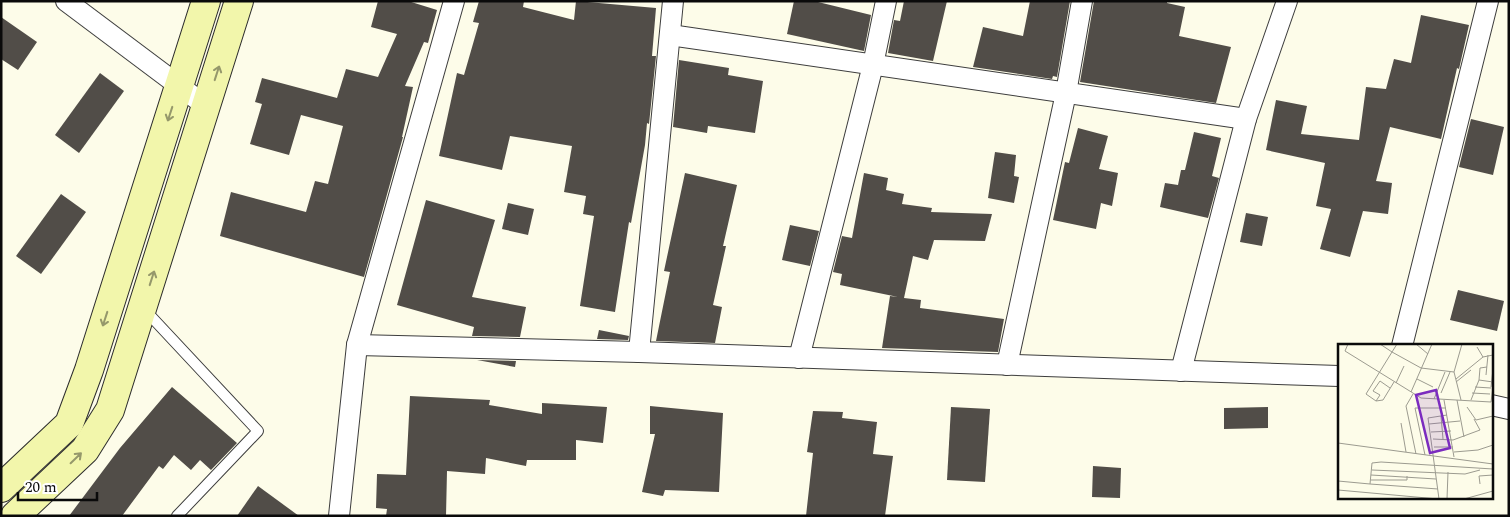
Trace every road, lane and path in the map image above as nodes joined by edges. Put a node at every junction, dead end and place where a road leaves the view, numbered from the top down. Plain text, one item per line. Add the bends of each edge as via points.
1 (66, 1) edge
2 (206, 1) edge
3 (239, 1) edge
4 (454, 1) edge
5 (673, 1) edge
6 (886, 1) edge
7 (1082, 1) edge
8 (1287, 1) edge
9 (1488, 1) edge
10 (670, 35) junction
11 (873, 65) junction
12 (179, 86) junction
13 (1066, 93) junction
14 (206, 106) junction
15 (1246, 119) junction
16 (142, 307) junction
17 (1402, 344) edge
18 (357, 345) junction
19 (639, 352) junction
20 (799, 358) junction
21 (1007, 365) junction
22 (1182, 371) junction
23 (1338, 376) edge
24 (1492, 405) edge
25 (1509, 409) edge
26 (1, 488) edge
27 (16, 516) edge
28 (177, 516) edge
29 (339, 516) edge

1 - 12 street
2 - 12 street
14 -> 3 street
4 - 18 street
5 - 10 street
6 - 11 street
7 - 13 street
8 - 15 street
9 - 17 street
10 - 11 street
10 - 19 street
11 - 13 street
11 - 20 street
12 - 14 street
12 -> 26 street via 89,370 68,424
13 - 15 street
13 - 21 street
16 -> 14 street
15 - 22 street
27 -> 16 street via 85,450 110,410
16 - 28 lane via 258,430
18 - 19 street
18 - 29 street
19 - 20 street
20 - 21 street
21 - 22 street
22 - 23 street
24 - 25 street

